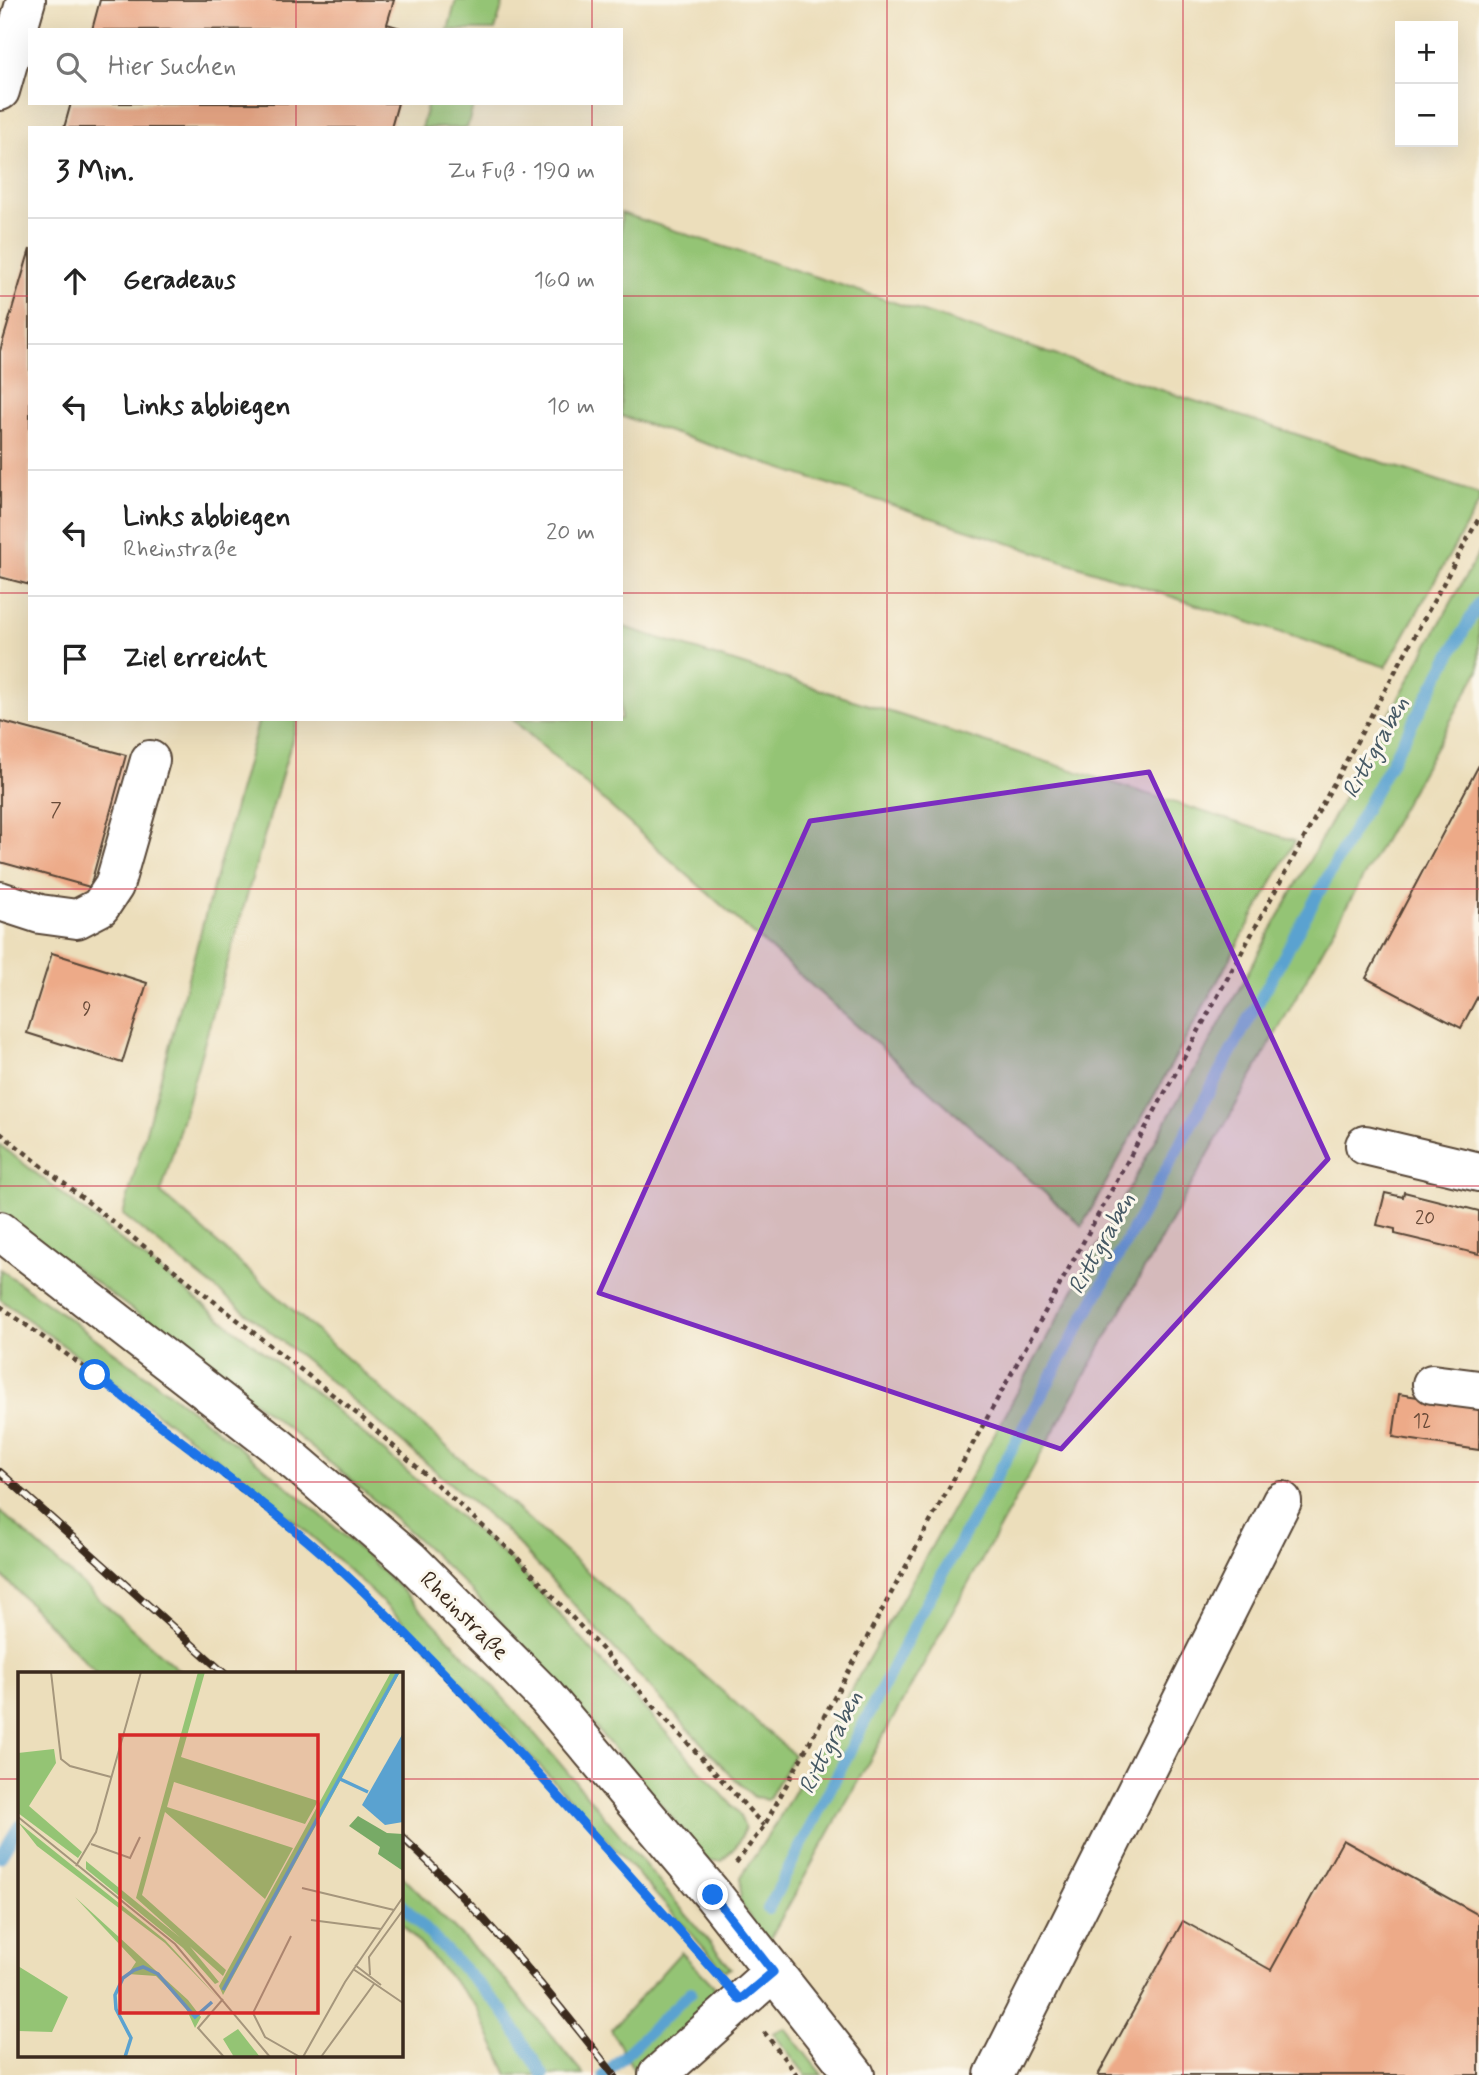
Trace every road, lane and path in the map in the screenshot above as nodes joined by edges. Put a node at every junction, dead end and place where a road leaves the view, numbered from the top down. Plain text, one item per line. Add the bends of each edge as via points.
1 (26, 0) edge
2 (0, 91) edge
3 (1479, 518) edge
4 (150, 760) dead end
5 (0, 901) edge
6 (0, 1133) edge
7 (1365, 1145) dead end
8 (1479, 1172) edge
9 (0, 1231) edge
10 (0, 1306) edge
11 (1432, 1384) dead end
12 (1479, 1390) edge
13 (1282, 1501) dead end
14 (764, 1826) junction
15 (713, 1895) junction
16 (773, 1972) junction
17 (740, 2000) junction
18 (658, 2075) edge
19 (797, 2075) edge
20 (855, 2075) edge
21 (994, 2075) edge

1 - 2 street
3 - 14 path
4 - 5 street via 114,886 100,907 78,919 40,914
6 - 14 path via 361,1418 513,1553
7 - 8 street
9 - 15 street, Rheinstraße via 277,1446 410,1560 546,1697
10 - 17 path via 313,1546 362,1591 544,1780
11 - 12 street
13 - 21 street
14 - 15 path
15 - 16 street, Rheinstraße
16 - 17 street
16 - 20 street, Rheinstraße
17 - 18 street
17 - 19 path

